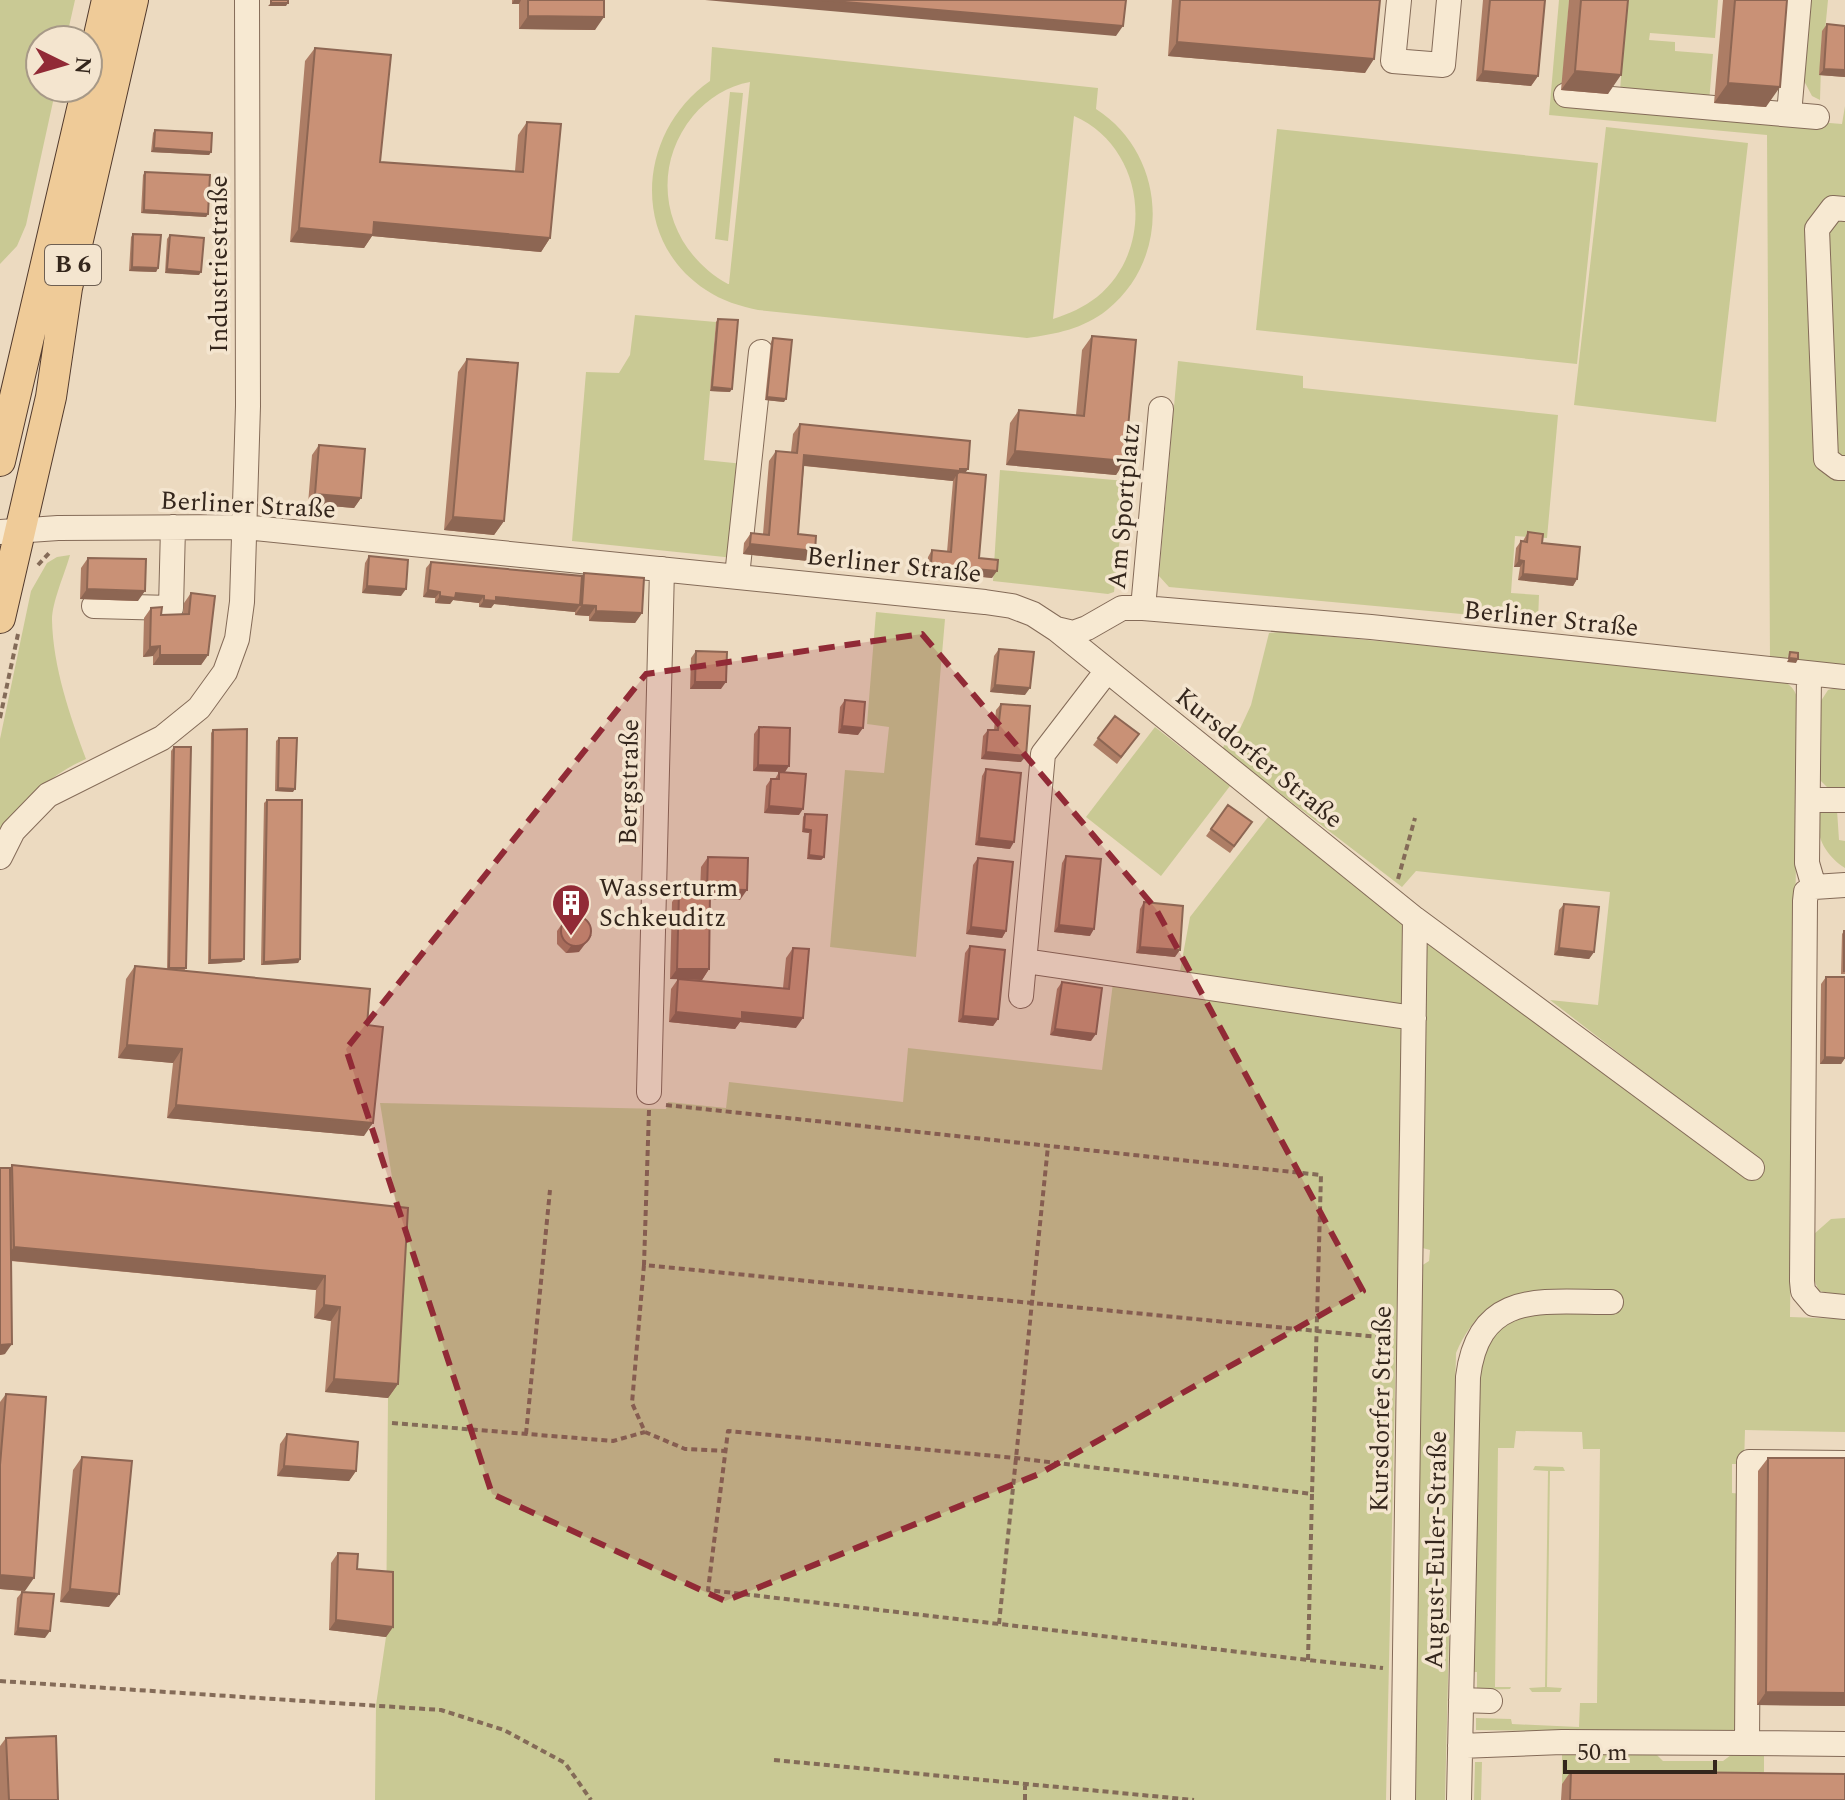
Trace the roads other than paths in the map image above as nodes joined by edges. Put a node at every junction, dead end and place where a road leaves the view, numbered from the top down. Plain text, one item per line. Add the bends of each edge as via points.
1 (107, 0) edge
2 (133, 0) edge
3 (247, 0) edge
4 (1399, 0) edge
5 (1449, 0) edge
6 (1799, 0) edge
7 (102, 24) edge
8 (1566, 95) dead end
9 (84, 104) edge
10 (1789, 114) junction
11 (1817, 117) dead end
12 (1845, 209) edge
13 (761, 352) dead end
14 (1161, 409) dead end
15 (0, 461) edge
16 (1845, 468) edge
17 (173, 527) junction
18 (244, 527) junction
19 (9, 531) edge
20 (662, 569) junction
21 (737, 576) junction
22 (94, 606) edge
23 (1143, 608) junction
24 (0, 618) edge
25 (1056, 629) junction
26 (1106, 672) junction
27 (1809, 675) junction
28 (1845, 677) edge
29 (1808, 800) junction
30 (1845, 800) edge
31 (0, 857) edge
32 (1845, 885) edge
33 (1814, 887) junction
34 (1415, 919) junction
35 (1025, 961) junction
36 (1021, 996) dead end
37 (1414, 1018) junction
38 (649, 1092) road end
39 (1752, 1168) dead end
40 (1611, 1302) dead end
41 (1845, 1307) edge
42 (1845, 1463) edge
43 (1461, 1700) junction
44 (1490, 1701) dead end
45 (1747, 1743) junction
46 (1845, 1744) edge
47 (1460, 1746) junction
48 (1403, 1800) edge
49 (1459, 1800) edge

1 - 7 main road, B 6
2 - 19 main road, B 6 via 67,288 51,397
3 - 18 street, Industriestraße
4 - 5 street via 1393,61 1443,65
6 - 10 street
8 - 10 street
9 - 15 main road, B 6
10 - 11 street
12 - 16 street via 1833,208 1817,229 1826,459
13 - 21 street
14 - 23 street, Am Sportplatz
17 - 18 street, Berliner Straße
17 - 19 street, Berliner Straße
17 - 22 street via 171,608
18 - 20 street, Berliner Straße
18 - 31 street, Industriestraße via 237,639 225,672 199,708 162,738 48,795 13,831
19 - 24 main road, B 6
20 - 21 street, Berliner Straße
20 - 38 street, Bergstraße
21 - 25 street, Berliner Straße via 1012,606
23 - 25 street, Berliner Straße via 1122,608 1073,633
23 - 27 street, Berliner Straße
25 - 26 street, Kursdorfer Straße
26 - 34 street, Kursdorfer Straße
26 - 35 street via 1043,754
27 - 28 street, Berliner Straße
27 - 29 street
29 - 30 street
29 - 33 street via 1807,863
32 - 33 street
33 - 41 street via 1806,892 1805,901 1802,1281 1814,1304
34 - 37 street, Kursdorfer Straße
34 - 39 street, Kursdorfer Straße
35 - 36 street
35 - 37 street
37 - 48 street, Kursdorfer Straße
40 - 43 street, August-Euler-Straße via 1519,1304 1478,1338 1471,1355
42 - 45 street via 1749,1462
43 - 44 street
43 - 47 street, August-Euler-Straße
45 - 46 street
45 - 47 street
47 - 49 street, August-Euler-Straße

